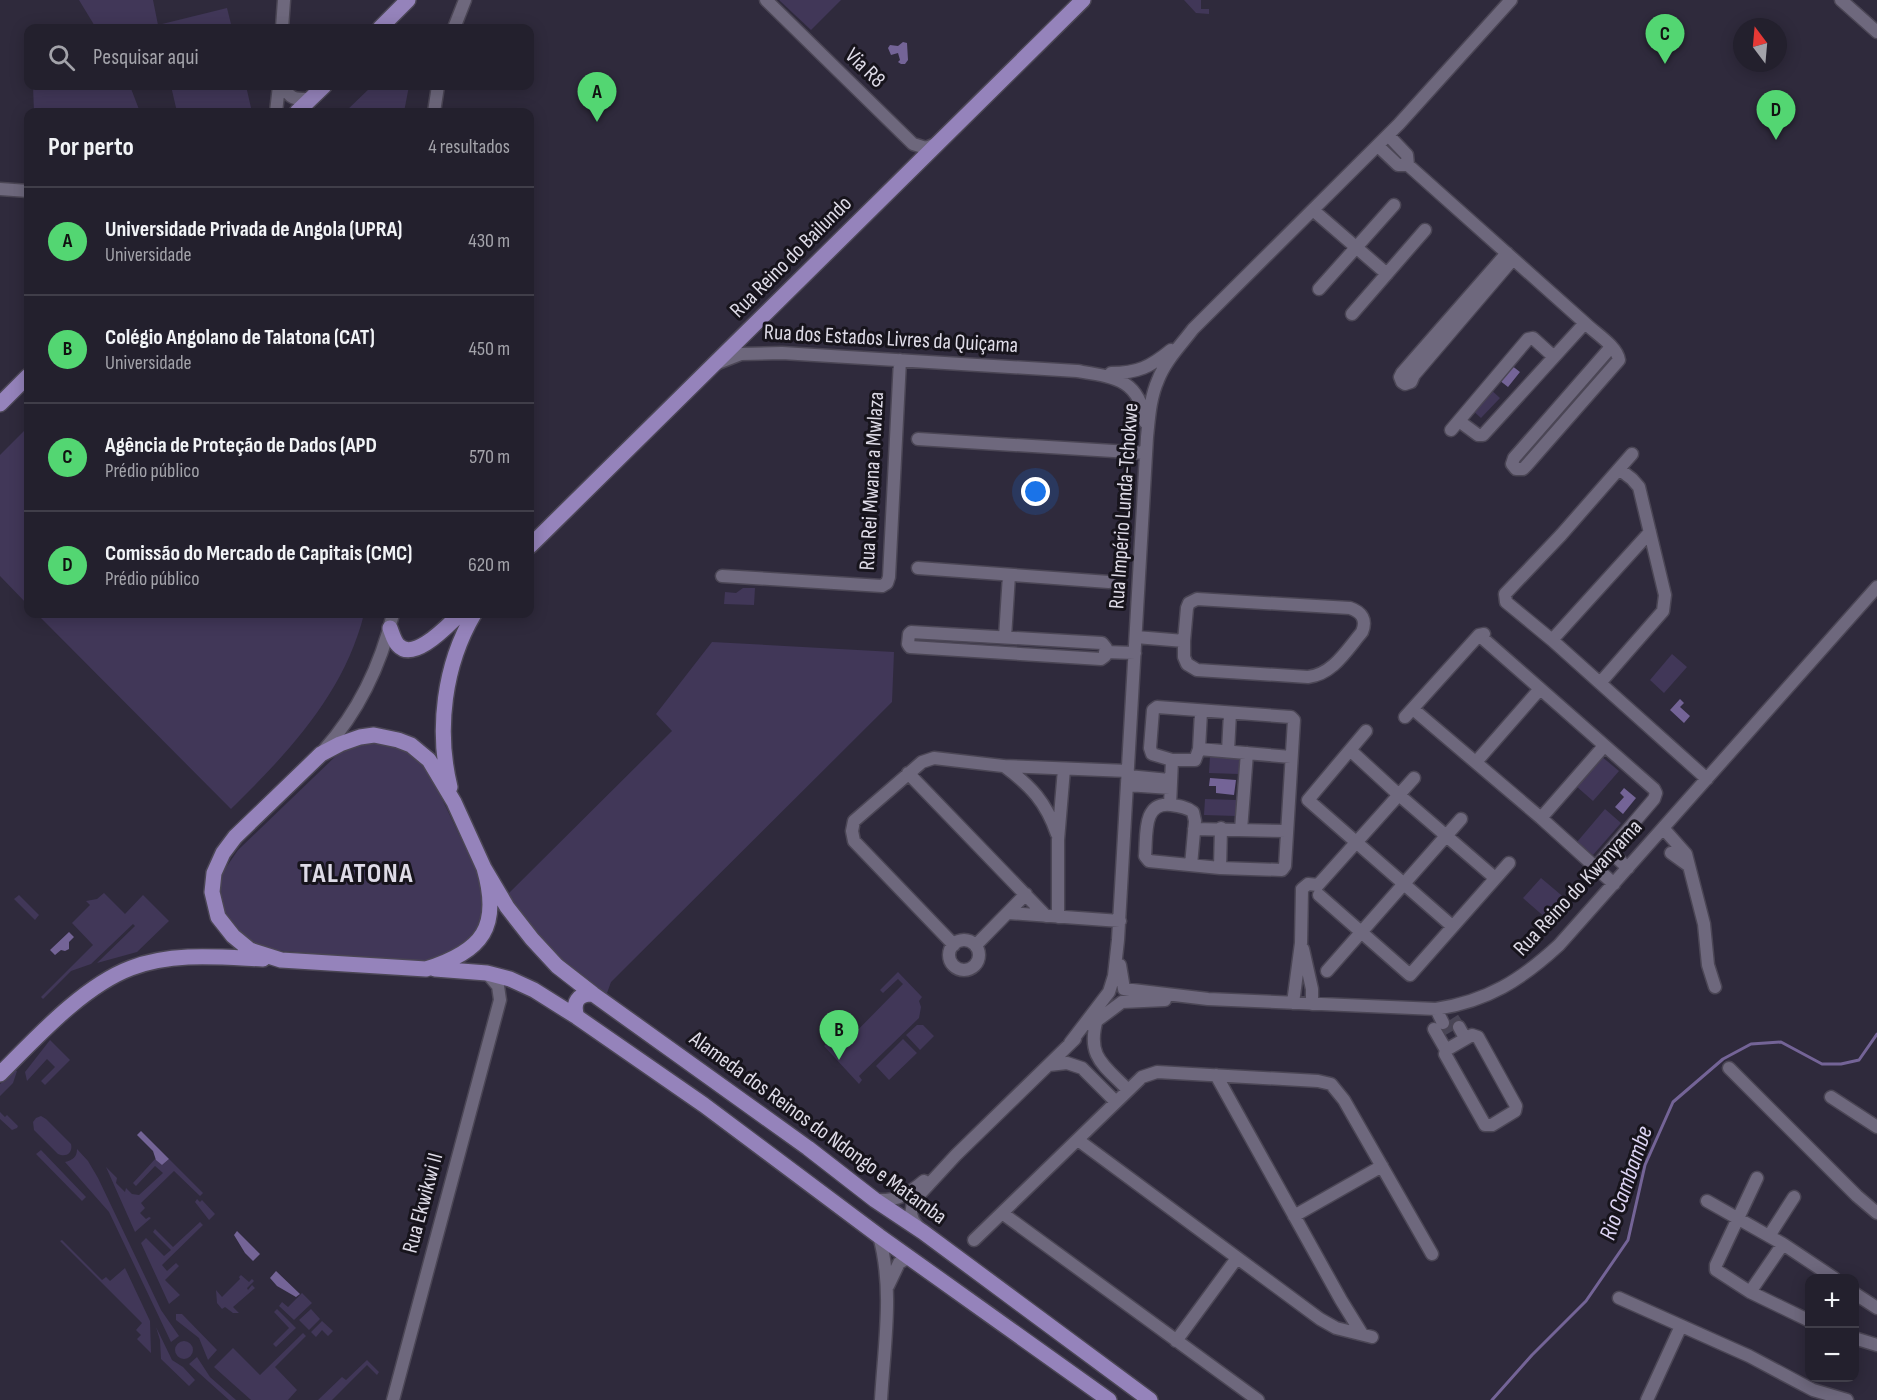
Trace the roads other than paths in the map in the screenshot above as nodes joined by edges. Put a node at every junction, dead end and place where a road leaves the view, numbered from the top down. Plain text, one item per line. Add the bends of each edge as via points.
1 (284, 0) edge
2 (408, 0) edge
3 (465, 0) edge
4 (766, 0) edge
5 (1083, 0) edge
6 (1511, 0) edge
7 (1841, 0) edge
8 (282, 24) edge
9 (384, 24) edge
10 (456, 24) edge
11 (1877, 32) edge
12 (279, 90) edge
13 (286, 90) edge
14 (320, 90) edge
15 (437, 90) edge
16 (310, 99) junction
17 (276, 108) edge
18 (301, 108) edge
19 (435, 108) edge
20 (1388, 135) junction
21 (941, 141) junction
22 (1378, 146) junction
23 (1408, 165) junction
24 (0, 189) edge
25 (24, 191) edge
26 (1394, 205) dead end
27 (1313, 210) junction
28 (1425, 230) dead end
29 (1356, 248) junction
30 (1510, 256) junction
31 (1386, 274) junction
32 (1319, 289) dead end
33 (1352, 314) dead end
34 (1585, 323) junction
35 (1193, 329) junction
36 (1611, 347) junction
37 (1554, 357) junction
38 (900, 360) junction
39 (1077, 370) junction
40 (708, 371) junction
41 (24, 380) edge
42 (0, 404) edge
43 (1147, 437) junction
44 (918, 439) dead end
45 (1146, 453) junction
46 (1632, 454) dead end
47 (1619, 469) junction
48 (1650, 532) junction
49 (534, 542) edge
50 (918, 568) dead end
51 (1009, 575) junction
52 (722, 576) dead end
53 (1109, 582) dead end
54 (1877, 587) edge
55 (456, 618) edge
56 (472, 618) edge
57 (391, 621) edge
58 (1005, 637) junction
59 (1136, 637) junction
60 (1552, 640) junction
61 (1184, 641) junction
62 (1105, 652) junction
63 (1135, 653) junction
64 (1600, 683) junction
65 (1539, 690) junction
66 (1201, 712) junction
67 (1230, 713) junction
68 (1366, 731) dead end
69 (1604, 746) junction
70 (1199, 749) junction
71 (1350, 750) junction
72 (1227, 751) junction
73 (1247, 753) junction
74 (321, 754) junction
75 (1291, 757) junction
76 (1172, 760) junction
77 (1476, 762) junction
78 (1003, 766) junction
79 (1064, 769) junction
80 (908, 774) junction
81 (1128, 778) junction
82 (1414, 778) dead end
83 (1707, 779) junction
84 (1170, 784) junction
85 (1399, 795) junction
86 (454, 802) junction
87 (1170, 804) junction
88 (1541, 818) junction
89 (1461, 819) dead end
90 (1221, 828) junction
91 (1663, 828) junction
92 (1194, 829) junction
93 (1241, 830) junction
94 (1286, 831) junction
95 (1447, 835) junction
96 (1654, 838) junction
97 (1059, 840) junction
98 (1355, 843) junction
99 (1614, 855) junction
100 (1509, 863) dead end
101 (1191, 865) junction
102 (1689, 866) junction
103 (1601, 867) junction
104 (484, 868) junction
105 (1220, 868) junction
106 (1628, 868) junction
107 (1495, 878) junction
108 (1615, 882) junction
109 (1404, 885) junction
110 (1026, 894) junction
111 (1310, 895) junction
112 (1008, 913) junction
113 (1052, 916) junction
114 (1120, 921) junction
115 (1452, 926) junction
116 (1362, 932) junction
117 (1118, 940) junction
118 (1301, 943) junction
119 (954, 945) junction
120 (976, 945) junction
121 (281, 960) junction
122 (426, 969) junction
123 (1327, 971) dead end
124 (487, 973) junction
125 (1715, 987) dead end
126 (1294, 988) junction
127 (1124, 989) junction
128 (1312, 989) junction
129 (534, 990) junction
130 (1109, 992) junction
131 (593, 994) junction
132 (1208, 999) junction
133 (1122, 1002) junction
134 (1293, 1003) junction
135 (1312, 1004) junction
136 (578, 1017) junction
137 (495, 1018) junction
138 (1097, 1020) junction
139 (1449, 1028) junction
140 (1070, 1043) junction
141 (1095, 1055) junction
142 (1049, 1065) junction
143 (1082, 1068) junction
144 (1729, 1068) dead end
145 (1, 1072) edge
146 (1216, 1075) junction
147 (1128, 1090) junction
148 (1832, 1097) dead end
149 (1116, 1102) junction
150 (1877, 1127) edge
151 (1078, 1140) junction
152 (822, 1159) junction
153 (949, 1162) junction
154 (1382, 1166) junction
155 (1757, 1178) dead end
156 (803, 1179) junction
157 (1794, 1197) dead end
158 (875, 1200) junction
159 (1707, 1201) dead end
160 (1002, 1214) junction
161 (1877, 1214) edge
162 (1294, 1216) junction
163 (1738, 1218) junction
164 (923, 1232) junction
165 (879, 1236) junction
166 (1769, 1236) junction
167 (974, 1240) dead end
168 (1783, 1244) junction
169 (1432, 1254) dead end
170 (909, 1257) junction
171 (1237, 1258) junction
172 (1827, 1274) edge
173 (888, 1287) junction
174 (1750, 1292) junction
175 (1859, 1296) edge
176 (1619, 1298) dead end
177 (1341, 1300) junction
178 (1018, 1304) junction
179 (1877, 1308) edge
180 (1320, 1319) junction
181 (1805, 1319) edge
182 (1002, 1325) junction
183 (1681, 1326) junction
184 (1859, 1340) edge
185 (1176, 1341) junction
186 (1877, 1345) edge
187 (1812, 1395) edge
188 (393, 1400) edge
189 (880, 1400) edge
190 (1109, 1400) edge
191 (1150, 1400) edge
192 (1258, 1400) edge
193 (1647, 1400) edge
194 (1847, 1400) edge

1 - 8 street
2 - 9 main road
3 - 10 street
4 - 21 street, Via R8 via 913,144 926,148
5 - 21 main road, Rua Reino do Bailundo
6 - 20 street, Rua Império Lunda-Tchokwe
7 - 11 street
12 - 17 street
13 - 16 street via 292,98
14 - 16 main road
15 - 19 street
16 - 18 main road
20 - 22 street, Rua Império Lunda-Tchokwe
20 - 23 street via 1407,155
21 - 40 main road, Rua Reino do Bailundo
22 - 23 street via 1398,165
22 - 27 street, Rua Império Lunda-Tchokwe
23 - 30 street
24 - 25 street
26 - 29 street
27 - 29 street
27 - 35 street, Rua Império Lunda-Tchokwe
28 - 31 street
29 - 31 street
29 - 32 street
30 - 30 street via 1402,373 1402,382 1411,382
30 - 34 street
31 - 33 street
34 - 36 street
34 - 37 street
35 - 39 street, Rua dos Estados Livres da Quiçama via 1146,369 1129,373
35 - 43 street, Rua Império Lunda-Tchokwe via 1158,379
36 - 36 street via 1514,458 1512,464 1516,469 1526,466 1619,360
37 - 37 street via 1533,338 1528,339 1455,425 1484,435
38 - 39 street, Rua dos Estados Livres da Quiçama
38 - 40 street, Rua dos Estados Livres da Quiçama via 751,353 730,357
38 - 52 street, Rua Rei Mwana a Mwlaza via 887,583 882,586
39 - 43 street, Rua dos Estados Livres da Quiçama via 1111,377 1131,387 1144,412
40 - 49 main road, Rua Reino do Bailundo
41 - 42 main road
43 - 45 street, Rua Império Lunda-Tchokwe
44 - 45 street
45 - 59 street, Rua Império Lunda-Tchokwe
46 - 47 street
47 - 48 street via 1639,487
47 - 60 street via 1505,594 1506,602
48 - 60 street
48 - 64 street via 1665,595 1663,611
50 - 51 street
51 - 53 street
51 - 58 street
54 - 83 street, Rua Reino do Kwanyama
55 - 57 main road via 434,638 414,649 398,645
56 - 86 main road via 453,663 444,715 444,756
57 - 74 street via 368,685 337,736
58 - 62 street via 1102,644
58 - 62 street via 911,632 908,644 1101,659
59 - 61 street
59 - 63 street, Rua Império Lunda-Tchokwe
60 - 64 street
61 - 61 street via 1185,661 1193,670 1308,677 1332,668 1362,632 1364,620 1360,612 1350,608 1194,600 1187,608
62 - 63 street
63 - 81 street, Rua Império Lunda-Tchokwe
64 - 83 street
65 - 69 street
65 - 77 street
65 - 77 street via 1482,634 1409,713
66 - 67 street
66 - 70 street
66 - 76 street via 1153,710 1152,754
67 - 72 street
67 - 75 street via 1293,718
68 - 71 street
69 - 88 street
69 - 99 street via 1656,793
70 - 72 street
70 - 76 street via 1197,758 1191,762
71 - 85 street
71 - 98 street via 1308,800
72 - 73 street
73 - 75 street
73 - 93 street
74 - 86 main road via 360,737 374,735 398,740 429,760
74 - 121 main road via 235,837 214,873 212,892 218,917 232,936 250,950
75 - 94 street
76 - 84 street
77 - 88 street
78 - 79 street
78 - 80 street via 934,758
78 - 97 street via 1024,780 1043,802
79 - 81 street
79 - 97 street
80 - 110 street
80 - 119 street via 854,821 852,831 855,841
81 - 84 street
81 - 114 street, Rua Império Lunda-Tchokwe
82 - 85 street
83 - 91 street, Rua Reino do Kwanyama
84 - 87 street
85 - 95 street
85 - 98 street
86 - 104 main road
87 - 92 street via 1193,812
87 - 101 street via 1155,806 1150,813 1146,860
88 - 103 street
89 - 95 street
90 - 92 street
90 - 93 street
90 - 105 street
91 - 96 street, Rua Reino do Kwanyama
91 - 102 street via 1686,854
92 - 101 street
93 - 94 street
94 - 105 street via 1282,870
95 - 107 street
95 - 109 street
96 - 102 street
96 - 106 street, Rua Reino do Kwanyama
97 - 113 street
98 - 109 street
98 - 111 street
99 - 103 street
99 - 106 street
100 - 107 street
101 - 105 street
102 - 125 street
103 - 108 street
104 - 122 main road via 491,907 482,933 467,952
104 - 131 main road, Alameda dos Reinos do Ndongo e Matamba via 532,939 557,966
106 - 108 street, Rua Reino do Kwanyama
107 - 115 street
108 - 139 street, Rua Reino do Kwanyama via 1534,968
109 - 115 street
109 - 116 street
110 - 112 street
110 - 113 street
111 - 116 street
111 - 118 street
112 - 113 street
112 - 120 street
113 - 114 street
114 - 117 street, Rua Império Lunda-Tchokwe
115 - 116 street via 1410,975
116 - 123 street
117 - 127 street, Rua Império Lunda-Tchokwe
117 - 130 street, Rua Império Lunda-Tchokwe
118 - 126 street
118 - 128 street
119 - 120 street via 964,940
119 - 120 street via 949,957 955,967 964,970 979,960
121 - 122 main road
121 - 145 main road via 181,957 131,968 85,994
122 - 124 main road
124 - 129 main road
124 - 137 street, Rua Ekwikwi II via 500,994
126 - 128 street
126 - 134 street
127 - 130 street via 1117,986
127 - 132 street, Rua Reino do Kwanyama
127 - 133 street, Rua Império Lunda-Tchokwe via 1126,996
128 - 135 street
129 - 136 main road
129 - 137 street, Rua Ekwikwi II via 521,988 510,992
130 - 133 street via 1113,1002
130 - 140 street, Rua Império Lunda-Tchokwe
131 - 136 main road via 577,999
131 - 152 main road, Alameda dos Reinos do Ndongo e Matamba
132 - 133 street, Rua Reino do Kwanyama
132 - 134 street, Rua Reino do Kwanyama
133 - 138 street, Rua Império Lunda-Tchokwe
134 - 135 street, Rua Reino do Kwanyama
135 - 139 street, Rua Reino do Kwanyama
136 - 156 main road
137 - 188 street, Rua Ekwikwi II
138 - 140 street, Rua Império Lunda-Tchokwe
138 - 141 street
139 - 139 street via 1446,1056 1485,1125 1492,1125 1515,1111 1516,1104 1478,1037
140 - 142 street, Rua Império Lunda-Tchokwe
141 - 143 street
141 - 147 street
142 - 143 street via 1067,1063
142 - 153 street, Rua Império Lunda-Tchokwe
143 - 149 street
144 - 161 street
146 - 147 street via 1157,1072 1142,1077
146 - 154 street via 1331,1084
146 - 162 street
147 - 149 street
148 - 150 street
149 - 151 street
151 - 160 street
151 - 171 street
152 - 156 main road via 826,1170 823,1178 814,1182
152 - 158 main road, Alameda dos Reinos do Ndongo e Matamba
153 - 158 street, Rua Império Lunda-Tchokwe via 901,1198
153 - 164 street, Rua Império Lunda-Tchokwe via 913,1203 913,1220
154 - 162 street
154 - 169 street
155 - 163 street
156 - 165 main road
157 - 166 street
158 - 164 main road, Alameda dos Reinos do Ndongo e Matamba
159 - 163 street
160 - 167 street
160 - 185 street
162 - 177 street
163 - 166 street
163 - 174 street via 1716,1270
164 - 178 main road, Alameda dos Reinos do Ndongo e Matamba
165 - 170 main road
165 - 173 street
166 - 168 street
168 - 172 street
168 - 174 street
170 - 173 street via 899,1263
170 - 182 main road
171 - 180 street
171 - 185 street
173 - 189 street
174 - 181 street
175 - 179 street
176 - 183 street
177 - 180 street via 1343,1310 1339,1317 1330,1322
177 - 180 street via 1367,1336 1336,1328
178 - 182 main road via 1022,1321 1012,1327
178 - 191 main road, Alameda dos Reinos do Ndongo e Matamba
182 - 190 main road
183 - 187 street via 1749,1356
183 - 193 street
184 - 186 street
185 - 192 street
187 - 194 street

